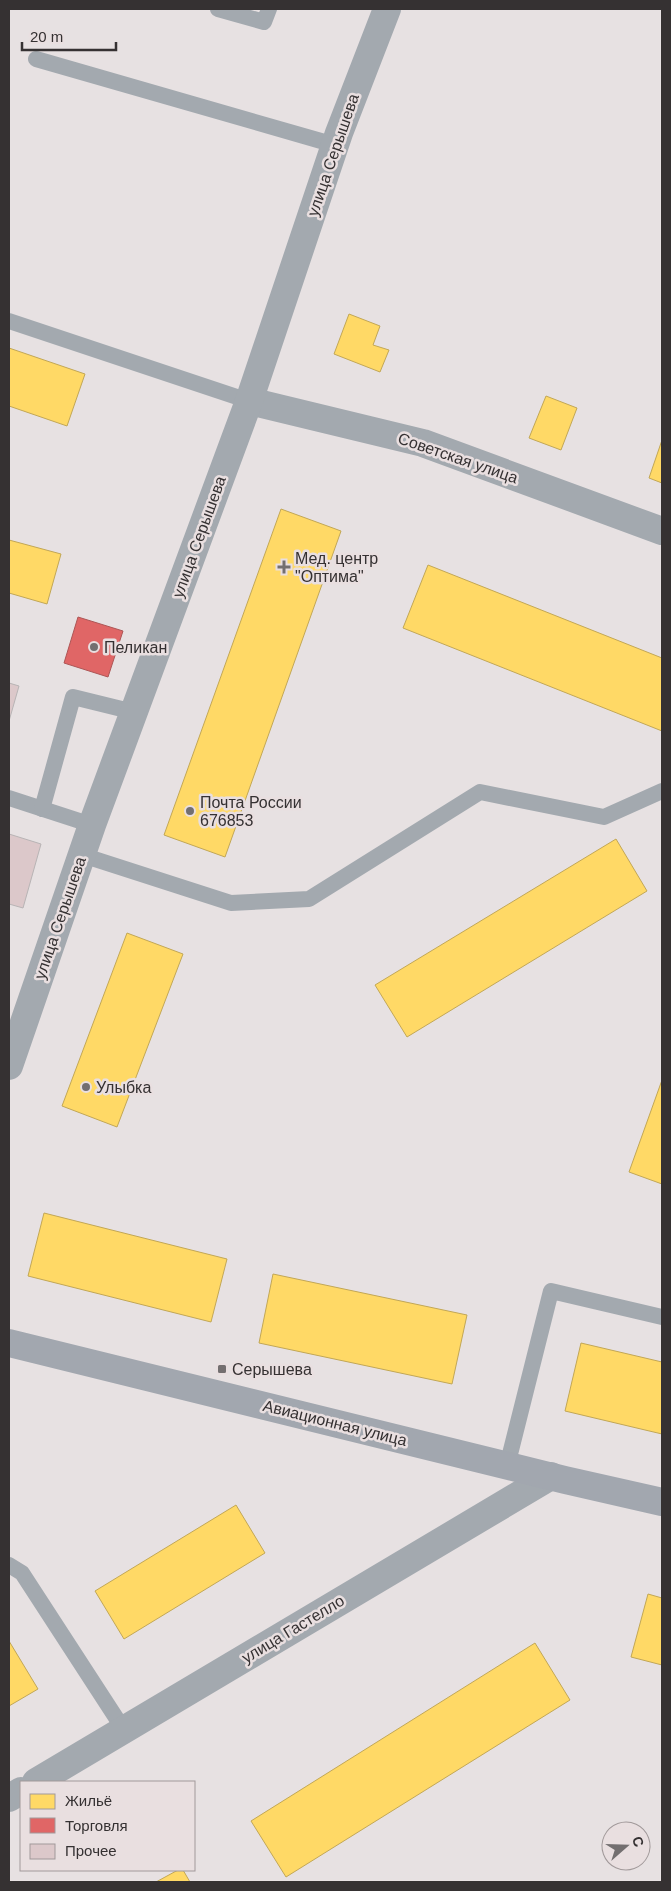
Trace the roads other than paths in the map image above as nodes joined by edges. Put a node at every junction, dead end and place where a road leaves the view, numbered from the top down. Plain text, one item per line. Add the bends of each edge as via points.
1 (218, 9) edge
2 (269, 9) edge
3 (387, 9) edge
4 (36, 59) dead end
5 (335, 145) junction
6 (9, 321) edge
7 (249, 401) junction
8 (662, 531) edge
9 (134, 712) junction
10 (662, 791) edge
11 (9, 798) edge
12 (42, 809) junction
13 (92, 825) junction
14 (82, 855) junction
15 (9, 1066) edge
16 (662, 1317) edge
17 (9, 1343) edge
18 (507, 1466) junction
19 (551, 1476) junction
20 (662, 1502) edge
21 (9, 1565) edge
22 (124, 1730) junction
23 (38, 1781) edge
24 (20, 1792) edge
25 (9, 1798) edge

1 - 2 lane via 264,22
3 - 5 street, улица Серышева
4 - 5 lane
5 - 7 street, улица Серышева
6 - 7 lane
7 - 8 street, Советская улица via 424,443
7 - 9 street, улица Серышева
9 - 12 lane via 74,697
9 - 13 street, улица Серышева
10 - 14 lane via 604,817 480,792 309,899 231,903
11 - 12 lane
12 - 13 lane
13 - 14 street, улица Серышева
14 - 15 street, улица Серышева
16 - 18 lane via 551,1291
17 - 18 street, Авиационная улица
18 - 19 street, Авиационная улица
19 - 20 street, Авиационная улица
19 - 22 street, улица Гастелло
21 - 22 lane via 22,1573
22 - 23 street, улица Гастелло
24 - 25 street

